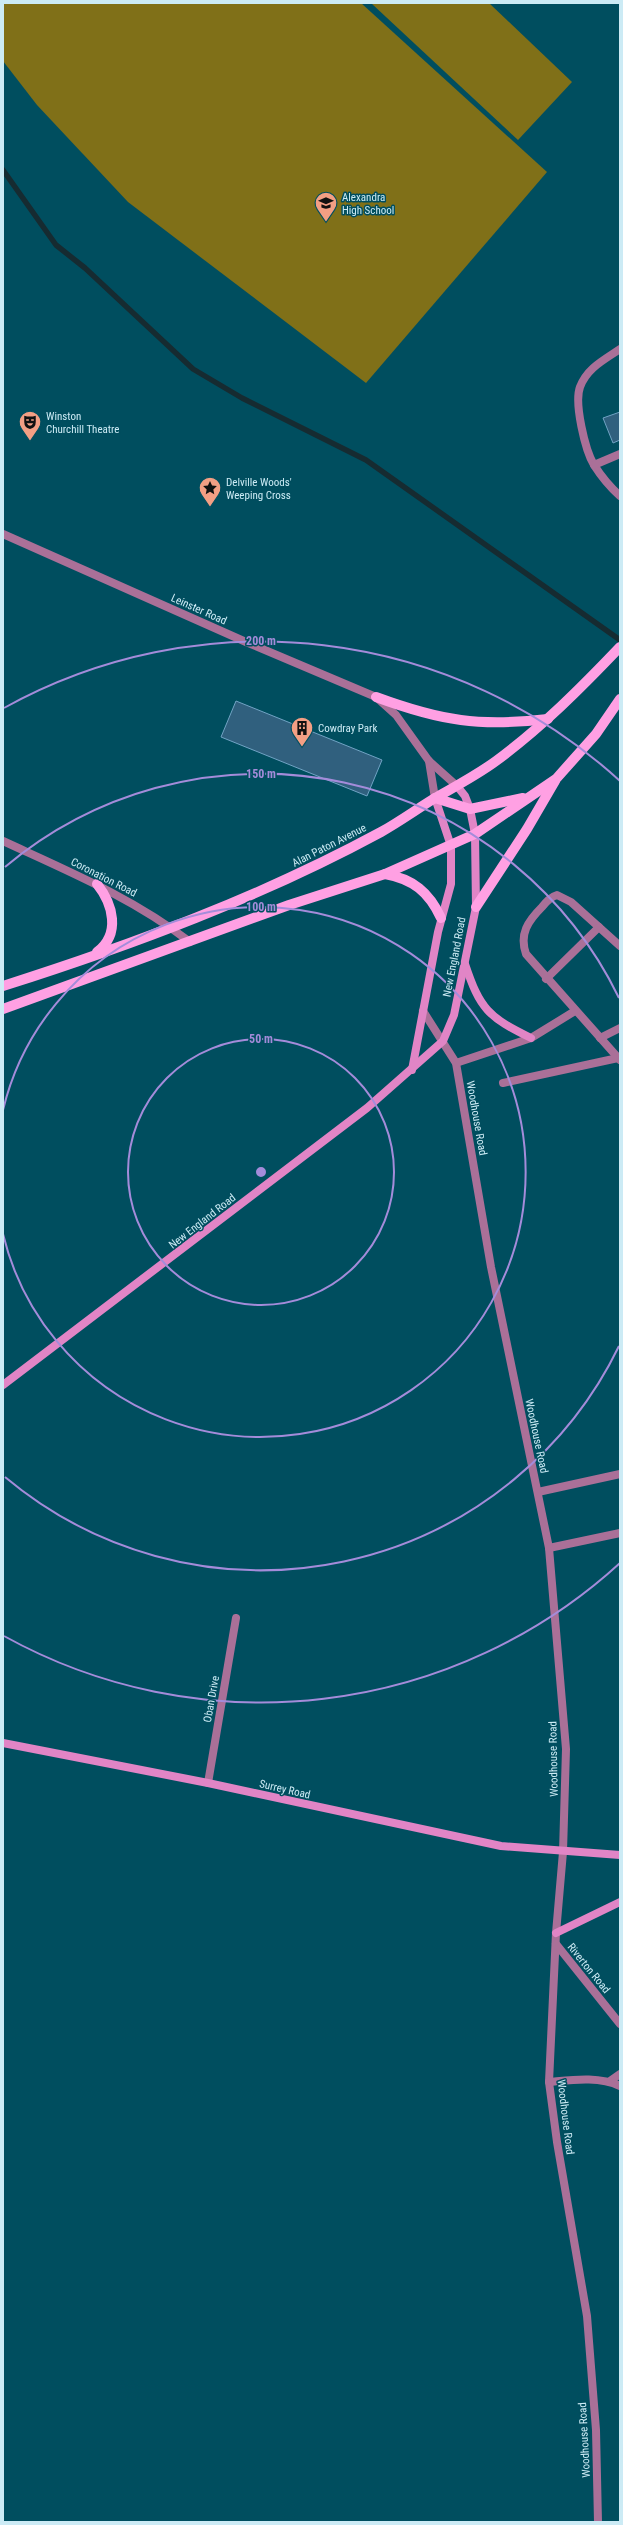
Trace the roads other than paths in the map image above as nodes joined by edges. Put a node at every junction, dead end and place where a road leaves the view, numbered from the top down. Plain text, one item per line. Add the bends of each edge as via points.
1 (620, 350) edge
2 (620, 454) edge
3 (594, 465) junction
4 (620, 496) edge
5 (3, 534) edge
6 (620, 647) edge
7 (376, 697) junction
8 (620, 699) edge
9 (548, 719) junction
10 (429, 761) junction
11 (556, 779) junction
12 (457, 786) junction
13 (531, 796) junction
14 (435, 798) junction
15 (470, 809) junction
16 (475, 834) junction
17 (3, 841) edge
18 (451, 846) junction
19 (385, 874) junction
20 (97, 884) junction
21 (476, 907) junction
22 (441, 918) junction
23 (170, 927) junction
24 (599, 927) junction
25 (190, 942) junction
26 (620, 946) edge
27 (90, 957) junction
28 (465, 963) junction
29 (546, 979) junction
30 (3, 986) edge
31 (3, 1009) edge
32 (423, 1011) junction
33 (575, 1011) junction
34 (620, 1028) edge
35 (531, 1038) junction
36 (600, 1038) junction
37 (442, 1040) junction
38 (619, 1059) edge
39 (456, 1063) junction
40 (412, 1070) junction
41 (503, 1082) dead end
42 (3, 1385) edge
43 (620, 1474) edge
44 (538, 1492) junction
45 (620, 1533) edge
46 (549, 1548) junction
47 (236, 1618) dead end
48 (3, 1743) edge
49 (208, 1783) junction
50 (563, 1852) junction
51 (620, 1855) edge
52 (620, 1902) edge
53 (556, 1933) junction
54 (556, 1944) junction
55 (620, 2024) edge
56 (620, 2074) edge
57 (610, 2081) junction
58 (549, 2082) junction
59 (620, 2086) edge
60 (598, 2522) edge

1 - 3 street via 595,366 580,388 580,420
2 - 3 street
3 - 4 street
5 - 7 street, Leinster Road
6 - 9 main road, Alan Paton Avenue
7 - 9 main road via 416,712 473,723 514,723
7 - 10 street, Leinster Road via 396,715
8 - 11 main road via 596,734
9 - 12 main road, Alan Paton Avenue via 495,762
10 - 12 street, Leinster Road
10 - 14 street, Leinster Road
11 - 13 main road
11 - 21 main road via 528,829
12 - 14 main road, Alan Paton Avenue
12 - 15 street, New England Road via 465,796
13 - 15 main road
13 - 16 main road
14 - 15 main road
14 - 18 street, New England Road
14 - 23 main road, Alan Paton Avenue via 383,831 319,864
15 - 16 street, New England Road
16 - 18 main road
16 - 21 street, New England Road
17 - 20 street, Coronation Road
18 - 19 main road
18 - 22 street, New England Road via 451,884
19 - 22 main road via 398,876 422,889 433,902
19 - 25 main road via 289,905
20 - 23 street, Coronation Road
20 - 27 main road via 110,904 111,927 103,947
21 - 28 street, New England Road
22 - 32 street, New England Road
23 - 25 street, Coronation Road
23 - 27 main road, Alan Paton Avenue
24 - 26 street
24 - 29 street
24 - 29 street via 571,902 556,895 547,901 530,918 523,943 526,954
25 - 31 main road
27 - 30 main road, Alan Paton Avenue
28 - 35 street via 474,989 484,1007 501,1024
28 - 37 street, New England Road via 454,1015
29 - 33 street
32 - 37 street, Woodhouse Road
32 - 40 street, New England Road
33 - 35 street
33 - 36 street
34 - 36 street
35 - 39 street
36 - 38 street
37 - 39 street, Woodhouse Road
37 - 40 street, New England Road
38 - 41 street
39 - 44 street, Woodhouse Road via 491,1268
40 - 42 street, New England Road via 367,1108
43 - 44 street
44 - 46 street, Woodhouse Road
45 - 46 street
46 - 50 street, Woodhouse Road via 566,1749
47 - 49 street, Oban Drive
48 - 49 street, Surrey Road
49 - 50 street, Surrey Road via 501,1846
50 - 51 street, Surrey Road
50 - 53 street, Woodhouse Road
52 - 53 street
53 - 54 street, Woodhouse Road
54 - 55 street, Riverton Road
54 - 58 street, Woodhouse Road
56 - 57 street
57 - 58 street
57 - 59 street
58 - 60 street, Woodhouse Road via 587,2316 596,2430

